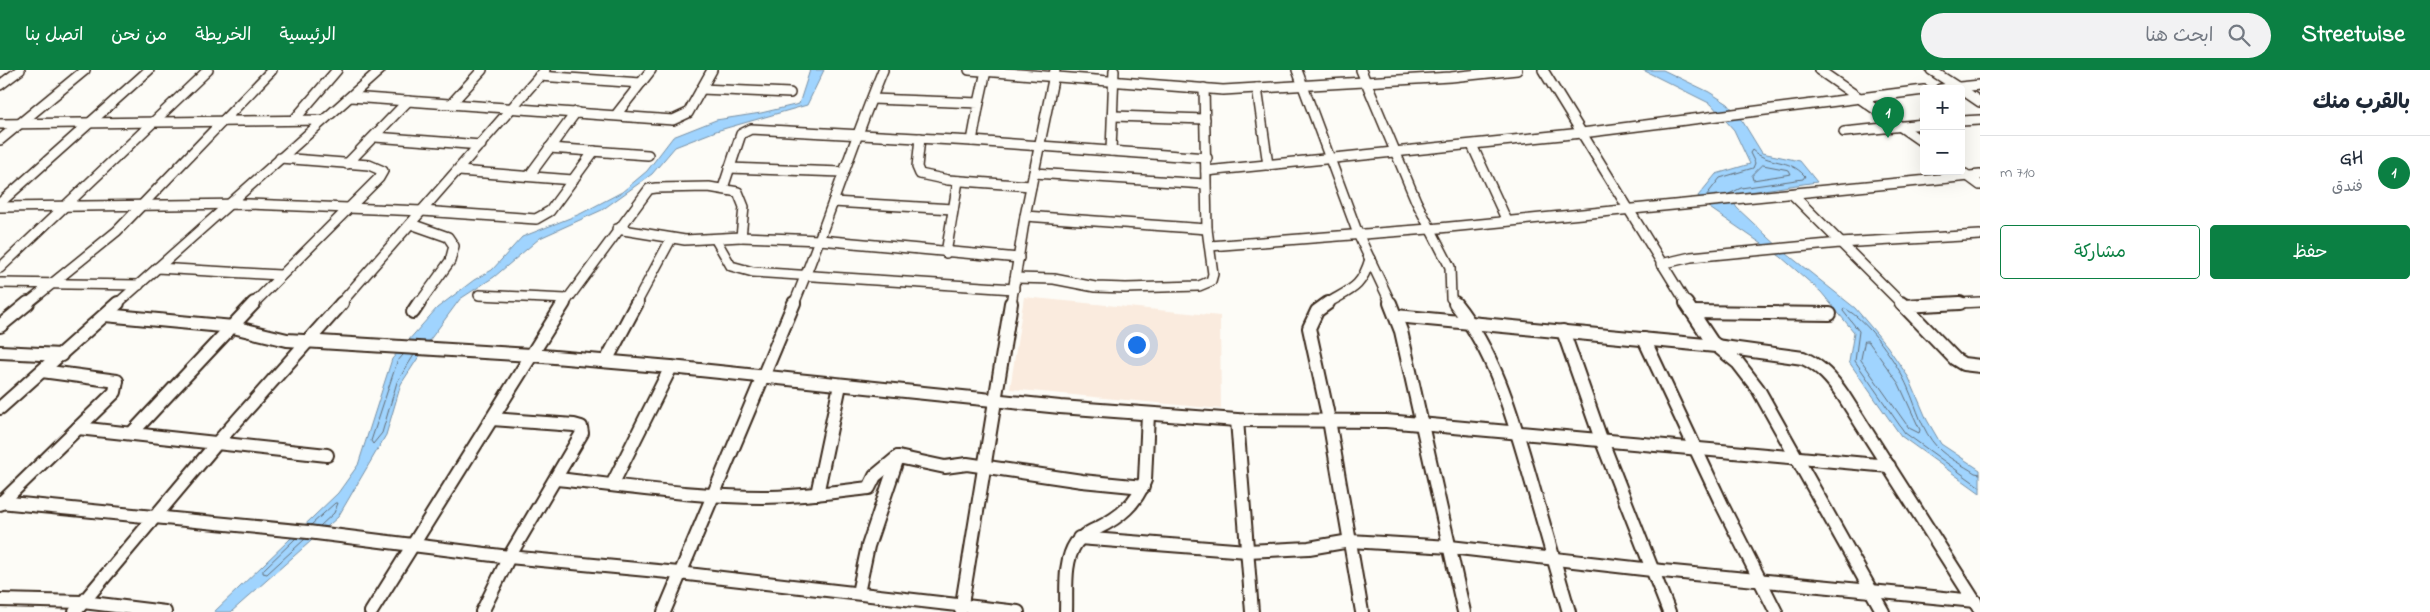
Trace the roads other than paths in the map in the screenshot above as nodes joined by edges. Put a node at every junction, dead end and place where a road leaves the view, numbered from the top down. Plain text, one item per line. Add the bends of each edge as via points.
1 (20, 70) edge
2 (85, 70) edge
3 (149, 70) edge
4 (208, 70) edge
5 (272, 70) edge
6 (337, 70) edge
7 (380, 70) edge
8 (481, 70) edge
9 (652, 70) edge
10 (712, 70) edge
11 (883, 70) edge
12 (969, 70) edge
13 (1114, 70) edge
14 (1297, 70) edge
15 (1361, 70) edge
16 (1517, 70) edge
17 (1543, 70) edge
18 (1819, 70) edge
19 (1931, 70) edge
20 (986, 71) edge
21 (1023, 72) edge
22 (542, 73) edge
23 (1055, 73) edge
24 (1112, 81) junction
25 (1365, 82) junction
26 (641, 83) junction
27 (0, 85) edge
28 (1955, 85) edge
29 (1980, 85) edge
30 (1302, 86) junction
31 (1965, 87) edge
32 (1204, 88) junction
33 (1257, 88) junction
34 (701, 89) junction
35 (1920, 90) edge
36 (790, 92) dead end
37 (1965, 92) edge
38 (351, 97) junction
39 (1858, 98) junction
40 (872, 99) junction
41 (408, 101) junction
42 (1980, 102) edge
43 (979, 103) junction
44 (451, 104) junction
45 (511, 107) junction
46 (576, 112) junction
47 (616, 115) junction
48 (1114, 116) junction
49 (295, 119) junction
50 (1205, 119) junction
51 (223, 120) junction
52 (323, 120) junction
53 (1980, 120) edge
54 (154, 121) junction
55 (1965, 121) edge
56 (93, 122) junction
57 (0, 124) edge
58 (19, 124) junction
59 (1920, 124) edge
60 (1900, 126) junction
61 (1844, 132) dead end
62 (1582, 133) junction
63 (856, 135) junction
64 (375, 137) junction
65 (920, 138) junction
66 (0, 140) edge
67 (972, 141) junction
68 (1920, 141) edge
69 (481, 145) junction
70 (1472, 145) junction
71 (1039, 146) junction
72 (549, 148) junction
73 (594, 151) junction
74 (1111, 151) junction
75 (1396, 152) junction
76 (648, 155) dead end
77 (280, 158) junction
78 (1207, 158) junction
79 (1328, 159) junction
80 (346, 164) junction
81 (1268, 166) junction
82 (729, 168) junction
83 (459, 170) junction
84 (1206, 171) junction
85 (842, 172) junction
86 (1034, 172) junction
87 (1965, 174) edge
88 (1955, 175) edge
89 (1965, 175) edge
90 (1980, 175) edge
91 (529, 176) junction
92 (573, 180) junction
93 (958, 181) junction
94 (1206, 184) junction
95 (1980, 185) edge
96 (1031, 186) junction
97 (723, 188) junction
98 (1792, 194) junction
99 (0, 202) edge
100 (833, 202) junction
101 (228, 203) junction
102 (143, 205) junction
103 (64, 206) junction
104 (0, 207) edge
105 (347, 208) junction
106 (953, 209) junction
107 (1627, 210) junction
108 (422, 211) junction
109 (1026, 216) junction
110 (1507, 221) junction
111 (411, 224) junction
112 (1429, 228) junction
113 (617, 229) junction
114 (1207, 229) junction
115 (1358, 234) junction
116 (1980, 235) edge
117 (741, 237) junction
118 (672, 238) junction
119 (716, 240) junction
120 (820, 240) junction
121 (1840, 243) junction
122 (1210, 246) junction
123 (946, 253) junction
124 (1019, 258) junction
125 (1370, 259) junction
126 (1661, 264) junction
127 (0, 268) edge
128 (157, 268) junction
129 (280, 275) junction
130 (805, 276) junction
131 (1014, 283) junction
132 (0, 284) edge
133 (51, 285) junction
134 (139, 285) junction
135 (479, 295) dead end
136 (567, 299) junction
137 (1980, 302) edge
138 (1904, 306) junction
139 (413, 312) dead end
140 (1692, 312) junction
141 (1830, 314) dead end
142 (105, 315) junction
143 (1396, 316) junction
144 (1471, 323) junction
145 (0, 326) edge
146 (233, 327) junction
147 (1564, 331) junction
148 (1644, 339) junction
149 (307, 341) junction
150 (1716, 346) junction
151 (0, 352) edge
152 (61, 354) junction
153 (531, 355) junction
154 (606, 361) junction
155 (1980, 366) edge
156 (671, 367) junction
157 (42, 371) junction
158 (762, 378) junction
159 (840, 385) junction
160 (997, 400) junction
161 (0, 408) edge
162 (1148, 414) junction
163 (492, 419) junction
164 (1237, 420) junction
165 (1329, 420) junction
166 (1423, 424) junction
167 (78, 428) junction
168 (1517, 432) junction
169 (132, 433) junction
170 (1601, 439) junction
171 (217, 443) junction
172 (1697, 448) junction
173 (326, 455) dead end
174 (898, 457) junction
175 (1798, 458) junction
176 (986, 466) junction
177 (1890, 466) junction
178 (557, 478) junction
179 (612, 485) junction
180 (1143, 487) junction
181 (817, 494) junction
182 (714, 495) junction
183 (1, 503) edge
184 (155, 516) junction
185 (1079, 538) junction
186 (1350, 540) junction
187 (414, 546) junction
188 (1450, 547) junction
189 (1247, 551) junction
190 (509, 557) junction
191 (1553, 559) junction
192 (1652, 570) junction
193 (679, 574) junction
194 (1760, 580) junction
195 (1872, 590) junction
196 (858, 593) junction
197 (0, 600) edge
198 (1977, 606) edge
199 (79, 607) edge
200 (961, 608) edge
201 (165, 612) edge
202 (372, 612) edge
203 (482, 612) edge
204 (664, 612) edge
205 (1018, 612) edge
206 (1066, 612) edge
207 (1252, 612) edge
208 (1362, 612) edge
209 (1464, 612) edge
210 (1569, 612) edge
211 (1669, 612) edge
212 (1776, 612) edge
213 (1884, 612) edge

1 - 27 street
2 - 58 street
3 - 56 street
4 - 54 street
5 - 51 street
6 - 49 street
7 - 38 street
8 - 44 street
9 - 26 street
10 - 34 street
11 - 40 street
12 - 20 street
13 - 24 street
14 - 30 street
15 - 25 street
16 - 25 street
17 - 62 street
18 - 39 street
19 - 28 street
20 - 21 street
20 - 43 street
21 - 23 street
22 - 26 street
22 - 45 street
23 - 24 street
23 - 71 street
24 - 32 street
24 - 48 street
25 - 30 street
25 - 75 street
26 - 47 street
29 - 31 street
30 - 33 street
30 - 79 street
32 - 33 street
32 - 50 street
33 - 81 street
34 - 36 street
34 - 47 street via 688,113 680,118 665,120
35 - 39 street
37 - 42 street
38 - 41 street
38 - 52 street
39 - 60 street
39 - 62 street
40 - 43 street
40 - 63 street
41 - 44 street
41 - 64 street
43 - 67 street
44 - 45 street
45 - 46 street
45 - 69 street
46 - 47 street
46 - 72 street
48 - 50 street
48 - 74 street
49 - 51 street
49 - 52 street
50 - 78 street
51 - 54 street
51 - 102 street
52 - 77 street
53 - 55 street
54 - 56 street
54 - 103 street
56 - 58 street
56 - 99 street
57 - 58 street
58 - 66 street
59 - 60 street
60 - 61 street
60 - 68 street
62 - 70 street
62 - 107 street
63 - 65 street
63 - 82 street via 747,130 741,134
63 - 85 street
64 - 69 street
64 - 80 street
65 - 67 street
65 - 93 street via 917,167 920,174
67 - 71 street
69 - 83 street
70 - 75 street
70 - 110 street
71 - 74 street
71 - 86 street
72 - 73 street
72 - 91 street
73 - 76 street
73 - 92 street
74 - 78 street
75 - 79 street
75 - 112 street
77 - 80 street
77 - 101 street
78 - 84 street
79 - 81 street
79 - 115 street
80 - 105 street via 375,166 383,171
81 - 84 street
82 - 85 street
82 - 97 street
83 - 91 street
83 - 108 street
84 - 94 street
85 - 100 street
86 - 94 street
86 - 96 street
87 - 90 street
88 - 98 street
89 - 95 street
91 - 92 street
92 - 108 street via 550,211 536,219
93 - 96 street
93 - 106 street
94 - 114 street
96 - 109 street
97 - 113 street via 649,189
97 - 117 street via 736,191 741,196 745,223
98 - 107 street
98 - 121 street
100 - 106 street
100 - 120 street
101 - 102 street
101 - 105 street
101 - 128 street
102 - 103 street
102 - 133 street via 100,246
103 - 104 street
103 - 127 street
105 - 108 street
105 - 129 street
106 - 123 street
107 - 110 street
107 - 126 street
108 - 111 street
109 - 114 street
109 - 124 street
110 - 112 street
111 - 139 street via 448,237 454,246 450,261
111 - 149 street
112 - 115 street
112 - 144 street via 1450,267 1451,298
113 - 118 street
113 - 136 street
114 - 122 street
115 - 122 street
115 - 125 street
116 - 121 street
117 - 119 street
117 - 120 street
118 - 119 street
118 - 154 street
119 - 130 street via 726,259 736,268
120 - 123 street
120 - 130 street
121 - 126 street via 1691,257
121 - 138 street
122 - 131 street via 1213,278 1199,286 1106,288 1054,279
123 - 124 street
124 - 131 street
125 - 143 street
125 - 165 street via 1360,283 1324,305 1309,322
126 - 140 street
128 - 129 street
128 - 134 street
129 - 146 street
130 - 131 street
130 - 158 street
131 - 160 street
132 - 133 street
133 - 134 street
133 - 145 street
134 - 142 street
135 - 136 street
136 - 153 street
137 - 138 street
138 - 155 street via 1954,359
140 - 141 street
140 - 150 street
142 - 146 street
142 - 152 street
143 - 144 street
143 - 166 street
144 - 147 street
144 - 168 street via 1497,374
146 - 149 street
146 - 169 street
147 - 148 street
147 - 170 street
148 - 150 street
148 - 172 street
149 - 153 street
149 - 171 street
150 - 175 street via 1738,363 1758,389
150 - 177 street via 1803,358 1822,367
151 - 152 street
152 - 157 street
153 - 154 street
153 - 163 street
154 - 156 street
156 - 158 street
156 - 179 street
157 - 161 street
157 - 167 street via 117,381 115,392
158 - 159 street
158 - 182 street
159 - 160 street
159 - 181 street
160 - 162 street
160 - 176 street
162 - 164 street
162 - 180 street
163 - 178 street via 581,427 582,433
163 - 187 street
164 - 165 street
164 - 189 street
165 - 166 street
165 - 186 street
166 - 168 street
166 - 188 street
167 - 169 street
167 - 183 street
168 - 170 street
168 - 191 street
169 - 171 street
170 - 172 street
170 - 192 street
171 - 173 street
171 - 184 street
172 - 175 street
172 - 194 street
174 - 176 street via 946,467
174 - 181 street via 875,476 869,488
174 - 196 street via 868,546
175 - 177 street
175 - 195 street
176 - 180 street via 1082,482
176 - 200 street
177 - 198 street
178 - 179 street
178 - 190 street
179 - 182 street
180 - 185 street via 1130,508
181 - 182 street
182 - 193 street
183 - 184 street
184 - 187 street
184 - 199 street
185 - 189 street
185 - 206 street via 1070,555
186 - 188 street
186 - 189 street via 1309,548
186 - 208 street
187 - 190 street
187 - 202 street
188 - 191 street
188 - 209 street
189 - 207 street
190 - 193 street
190 - 203 street
191 - 192 street
191 - 210 street
192 - 194 street
192 - 211 street
193 - 196 street
193 - 204 street
194 - 195 street
194 - 212 street
195 - 198 street
195 - 213 street
196 - 200 street
197 - 199 street
199 - 201 street
200 - 205 street

